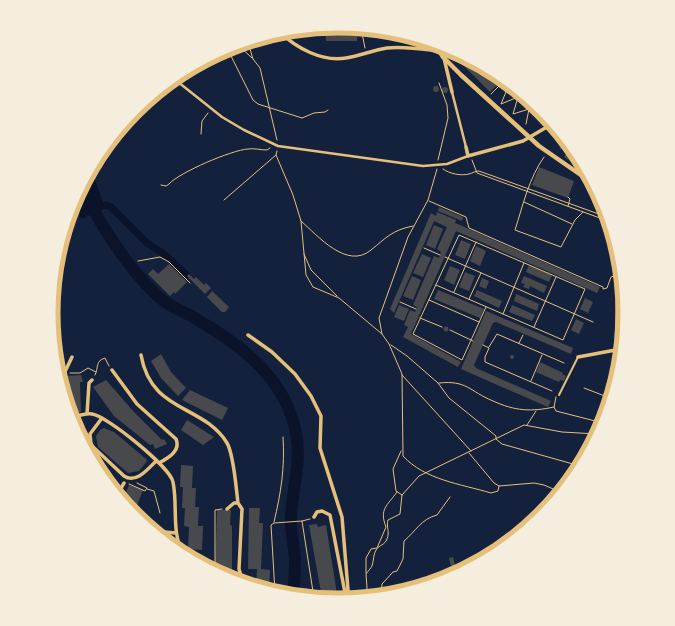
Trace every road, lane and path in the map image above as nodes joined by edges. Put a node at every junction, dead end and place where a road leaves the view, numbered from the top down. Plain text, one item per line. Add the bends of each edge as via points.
1 (362, 34) edge
2 (287, 37) edge
3 (250, 47) edge
4 (243, 49) edge
5 (436, 51) edge
6 (440, 52) edge
7 (366, 53) junction
8 (231, 54) edge
9 (443, 57) junction
10 (253, 59) junction
11 (179, 83) edge
12 (439, 83) dead end
13 (500, 85) edge
14 (507, 90) edge
15 (452, 92) joint
16 (491, 94) dead end
17 (518, 98) joint
18 (522, 102) edge
19 (210, 108) junction
20 (269, 108) junction
21 (529, 109) junction
22 (328, 110) dead end
23 (541, 121) dead end
24 (526, 124) dead end
25 (547, 127) edge
26 (201, 134) dead end
27 (530, 138) junction
28 (274, 144) junction
29 (278, 146) junction
30 (466, 147) joint
31 (276, 155) junction
32 (468, 156) junction
33 (544, 157) dead end
34 (439, 165) junction
35 (476, 171) junction
36 (581, 176) edge
37 (161, 185) dead end
38 (528, 188) junction
39 (527, 191) junction
40 (568, 197) dead end
41 (224, 200) dead end
42 (428, 200) junction
43 (524, 202) junction
44 (569, 203) junction
45 (568, 206) junction
46 (584, 212) junction
47 (599, 214) edge
48 (601, 218) edge
49 (301, 221) junction
50 (573, 224) junction
51 (414, 226) junction
52 (476, 242) junction
53 (424, 248) dead end
54 (304, 253) junction
55 (440, 255) dead end
56 (445, 257) dead end
57 (448, 258) junction
58 (138, 261) dead end
59 (524, 262) junction
60 (465, 266) junction
61 (481, 273) junction
62 (556, 276) junction
63 (615, 276) edge
64 (190, 283) dead end
65 (436, 285) junction
66 (514, 287) junction
67 (617, 291) edge
68 (453, 293) junction
69 (340, 298) junction
70 (469, 299) junction
71 (428, 300) junction
72 (545, 301) junction
73 (400, 302) dead end
74 (486, 307) junction
75 (416, 309) dead end
76 (503, 314) junction
77 (575, 314) junction
78 (420, 318) junction
79 (479, 322) junction
80 (593, 322) dead end
81 (442, 327) dead end
82 (534, 328) junction
83 (450, 330) dead end
84 (382, 334) junction
85 (248, 335) dead end
86 (522, 335) dead end
87 (472, 340) junction
88 (519, 343) junction
89 (389, 344) junction
90 (615, 344) dead end
91 (483, 345) dead end
92 (489, 348) junction
93 (615, 350) edge
94 (542, 354) junction
95 (141, 355) dead end
96 (72, 357) dead end
97 (578, 357) joint
98 (564, 363) dead end
99 (111, 369) joint
100 (96, 372) junction
101 (64, 373) joint
102 (402, 374) junction
103 (92, 380) joint
104 (531, 382) junction
105 (438, 383) junction
106 (584, 388) dead end
107 (552, 391) dead end
108 (559, 395) dead end
109 (605, 396) edge
110 (554, 403) dead end
111 (554, 407) junction
112 (537, 410) junction
113 (88, 414) junction
114 (78, 416) edge
115 (102, 418) junction
116 (595, 420) edge
117 (527, 426) junction
118 (590, 434) edge
119 (283, 437) dead end
120 (496, 439) junction
121 (91, 446) edge
122 (91, 446) edge
123 (402, 450) junction
124 (472, 451) junction
125 (469, 453) junction
126 (158, 462) junction
127 (573, 464) edge
128 (425, 473) junction
129 (124, 483) joint
130 (137, 483) dead end
131 (499, 486) junction
132 (120, 490) edge
133 (146, 490) junction
134 (555, 490) edge
135 (397, 492) junction
136 (402, 495) junction
137 (450, 497) dead end
138 (238, 503) junction
139 (226, 509) joint
140 (160, 513) dead end
141 (314, 518) joint
142 (302, 521) dead end
143 (274, 523) junction
144 (386, 527) junction
145 (163, 532) edge
146 (176, 533) junction
147 (178, 543) edge
148 (377, 548) junction
149 (215, 564) edge
150 (366, 574) junction
151 (241, 576) edge
152 (274, 585) edge
153 (382, 590) edge
154 (366, 591) edge
155 (313, 592) edge
156 (347, 592) edge
157 (345, 593) edge

1 - 7 path
2 - 7 street via 301,48 323,57 342,59
3 - 10 path
4 - 10 path
5 - 7 street via 394,47
6 - 9 street
8 - 20 path via 253,100
9 - 15 street
9 - 27 street
10 - 20 path via 260,68
11 - 19 street
12 - 34 path via 447,105 448,118 438,156
13 - 16 path
14 - 17 path via 501,104
15 - 30 street
17 - 21 path via 513,114
18 - 21 path
19 - 26 path via 202,122
19 - 28 street via 244,130
20 - 22 path via 302,118 314,112
20 - 29 path
21 - 23 path
21 - 24 path
25 - 27 street
27 - 32 street
27 - 36 street
28 - 29 street
28 - 37 path via 267,150 248,148 230,154 199,166 166,186
29 - 31 path
29 - 34 street via 413,165
30 - 32 street
31 - 41 path
31 - 49 path
32 - 34 street
32 - 35 path
33 - 38 path
34 - 35 path via 449,173 469,174
34 - 42 path
35 - 38 path
35 - 39 path
38 - 39 path
38 - 44 path
39 - 43 path
39 - 45 path
40 - 44 path
42 - 51 path
42 - 63 path via 466,217 469,228 603,289 607,288 611,277
43 - 50 path
43 - 50 path via 515,230 562,247
44 - 45 path
44 - 47 path
45 - 46 path
46 - 48 path
46 - 50 path
49 - 51 path via 339,252 357,256 370,251 383,238 398,229
49 - 54 path
51 - 84 path via 379,318
52 - 57 path via 459,235
52 - 59 path
52 - 60 path
53 - 55 path
54 - 69 path via 317,278
54 - 69 path via 306,275 313,287
56 - 57 path
57 - 60 path
57 - 65 path
58 - 64 path via 160,257 169,262
59 - 62 path
59 - 66 path
60 - 61 path
60 - 68 path
61 - 66 path
61 - 70 path
62 - 72 path
62 - 77 path via 585,289
65 - 68 path
65 - 71 path
66 - 72 path
66 - 76 path
67 - 90 path
68 - 70 path
69 - 84 path
70 - 74 path
71 - 78 path
71 - 79 path
72 - 77 path
72 - 82 path
73 - 75 path
74 - 76 path
74 - 79 path
76 - 82 path
77 - 80 path
77 - 82 path via 563,340
78 - 81 path
78 - 87 path via 413,334 462,360
79 - 87 path
83 - 87 path
84 - 89 path
85 - 156 street via 272,352 295,374 311,396 321,416 320,448 342,517
86 - 88 path
88 - 92 path via 497,334
88 - 94 path
89 - 102 path
89 - 105 path
91 - 92 path
92 - 104 path via 484,358 485,362
93 - 97 street
94 - 98 path
94 - 104 path
95 - 138 street via 143,369 156,389 175,405 216,428 228,445
96 - 101 street
97 - 108 lane
99 - 100 path via 105,358 97,364
99 - 126 street via 137,404 176,439 174,453
100 - 101 path via 88,368 80,373
100 - 103 path
102 - 123 path
102 - 124 path
103 - 113 street via 89,383
104 - 107 path
105 - 112 path via 454,381 494,401 517,409
105 - 120 path via 449,398 496,436
106 - 109 path
110 - 111 path
111 - 112 path
111 - 116 path via 561,413
112 - 117 path
113 - 114 street
113 - 115 street
115 - 121 street via 90,434
115 - 126 street via 118,428
117 - 118 path
117 - 120 path
119 - 143 path via 283,477
120 - 124 path
120 - 127 path via 510,447
122 - 126 street via 124,476 134,478
123 - 128 path via 403,456 412,466
123 - 135 path via 393,469
124 - 125 path
125 - 128 path
125 - 131 path
126 - 146 street via 173,481
128 - 131 path via 491,493 498,491
128 - 136 path
129 - 132 street
129 - 133 path
130 - 133 path via 147,488
131 - 134 path via 534,483
133 - 140 path via 154,491
135 - 136 path
135 - 144 path via 383,511
136 - 144 path via 400,514 388,520
137 - 153 path via 437,515 416,526 404,541 403,559 398,571 393,572 382,584
138 - 139 street via 231,503
138 - 151 street via 242,509 239,569
139 - 149 path via 215,510
141 - 155 path via 302,520
141 - 157 street via 317,512 322,511 330,515
142 - 143 path
143 - 152 path via 271,525
144 - 148 path
144 - 148 path via 388,538 385,544
145 - 146 street
146 - 147 street
148 - 150 path
148 - 150 path via 371,549 366,558
150 - 154 path

